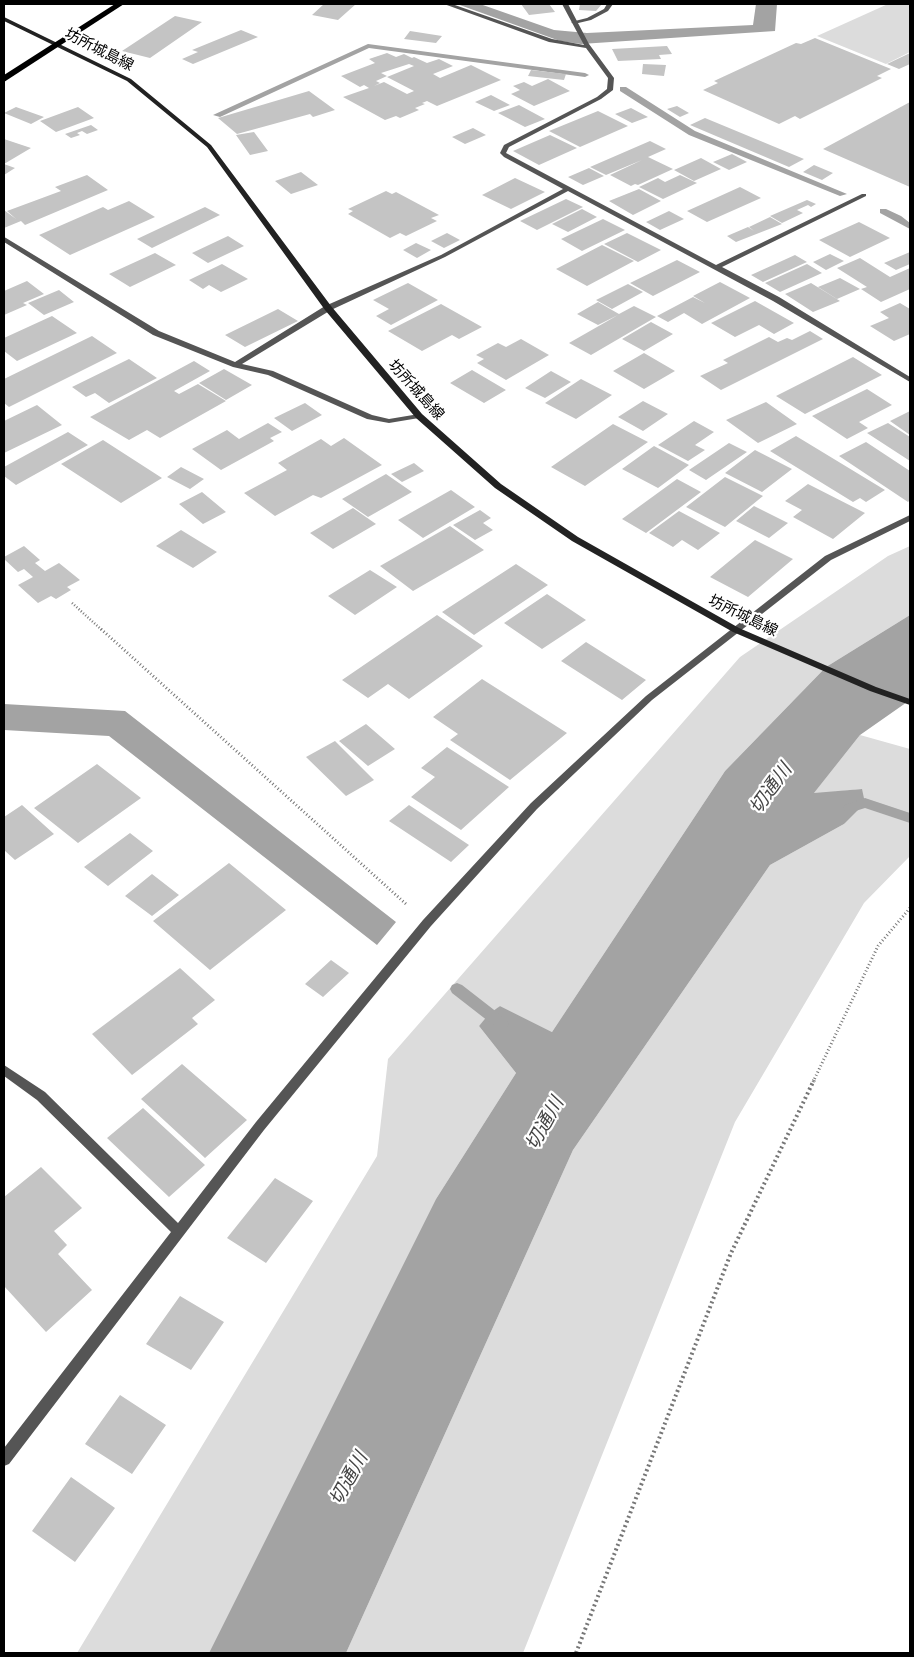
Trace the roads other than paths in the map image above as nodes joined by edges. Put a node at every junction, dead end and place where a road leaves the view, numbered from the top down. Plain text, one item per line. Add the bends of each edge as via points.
1 (120, 4) edge
2 (447, 4) edge
3 (565, 4) edge
4 (610, 4) edge
5 (4, 19) edge
6 (576, 25) junction
7 (57, 43) junction
8 (587, 46) junction
9 (4, 79) edge
10 (567, 189) junction
11 (864, 195) dead end
12 (4, 240) edge
13 (717, 267) junction
14 (328, 308) junction
15 (236, 365) junction
16 (910, 380) edge
17 (418, 416) junction
18 (910, 518) edge
19 (736, 630) junction
20 (910, 702) edge
21 (4, 1070) edge
22 (179, 1232) junction
23 (4, 1459) edge

1 - 7 highway
2 - 8 street via 551,41
3 - 6 street
4 - 6 street via 606,10
5 - 7 main road, 坊所城島線
6 - 8 street
7 - 9 highway
7 - 14 main road, 坊所城島線 via 129,80 209,146
8 - 10 street via 610,78 610,90 506,146 503,152
10 - 13 street
10 - 14 street via 443,256
11 - 13 street
12 - 15 street via 156,333
13 - 16 street
14 - 15 street
14 - 17 main road, 坊所城島線
15 - 17 street via 270,373 370,417 389,421
17 - 19 main road, 坊所城島線 via 498,486 575,539
18 - 19 street via 828,558
19 - 20 main road, 坊所城島線
19 - 22 street via 650,698 534,806 427,922 260,1126
21 - 22 street via 40,1096
22 - 23 street

